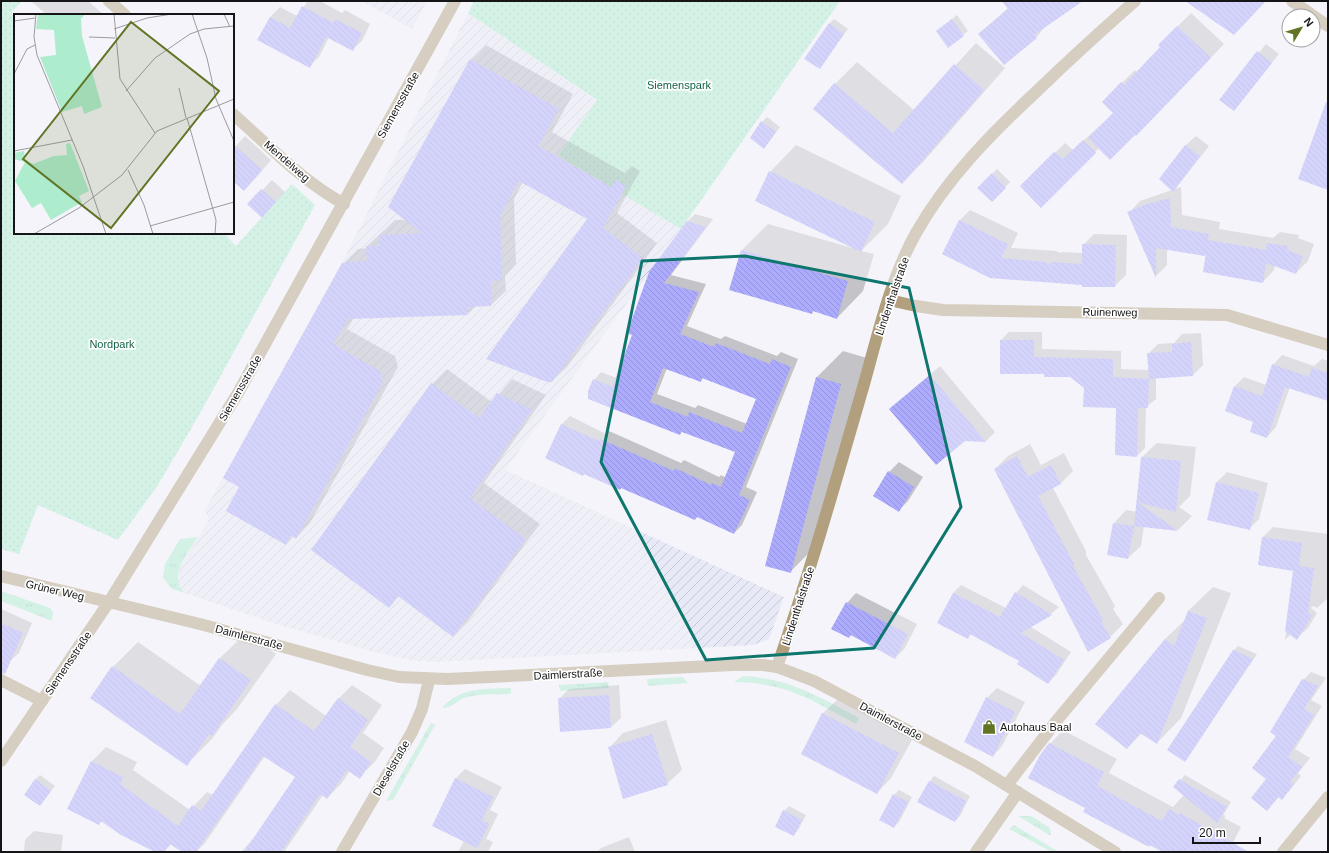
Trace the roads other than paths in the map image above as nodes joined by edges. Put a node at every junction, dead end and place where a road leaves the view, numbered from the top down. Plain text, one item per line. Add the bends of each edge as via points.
1 (109, 1) edge
2 (455, 1) edge
3 (1135, 1) edge
4 (1292, 1) edge
5 (124, 14) edge
6 (1328, 26) edge
7 (234, 115) edge
8 (344, 204) junction
9 (889, 300) junction
10 (1328, 345) edge
11 (1, 576) edge
12 (1159, 598) dead end
13 (109, 602) junction
14 (777, 667) junction
15 (1, 680) edge
16 (428, 680) junction
17 (42, 701) junction
18 (1, 761) edge
19 (1007, 785) junction
20 (1018, 792) junction
21 (1328, 797) edge
22 (342, 852) edge
23 (976, 852) edge
24 (1115, 852) edge
25 (1282, 852) edge

1 - 5 street
2 - 8 street, Siemensstraße
3 - 9 street, Lindenthalstraße via 1020,107 956,176 916,234
4 - 6 street
7 - 8 street, Mendelweg via 297,172 325,194
8 - 13 street, Siemensstraße via 238,393
9 - 10 street, Ruinenweg via 944,310 1227,315
9 - 14 street, Lindenthalstraße via 800,602
11 - 13 street, Grüner Weg
12 - 19 street via 1058,719
13 - 16 street, Daimlerstraße via 367,670
13 - 17 street, Siemensstraße
14 - 16 street, Daimlerstraße via 733,665
14 - 19 street, Daimlerstraße via 814,681
15 - 17 street
16 - 22 street, Dieselstraße via 422,709 412,732
17 - 18 street, Siemensstraße
19 - 20 street, Daimlerstraße
20 - 23 street
20 - 24 street, Daimlerstraße
21 - 25 street

